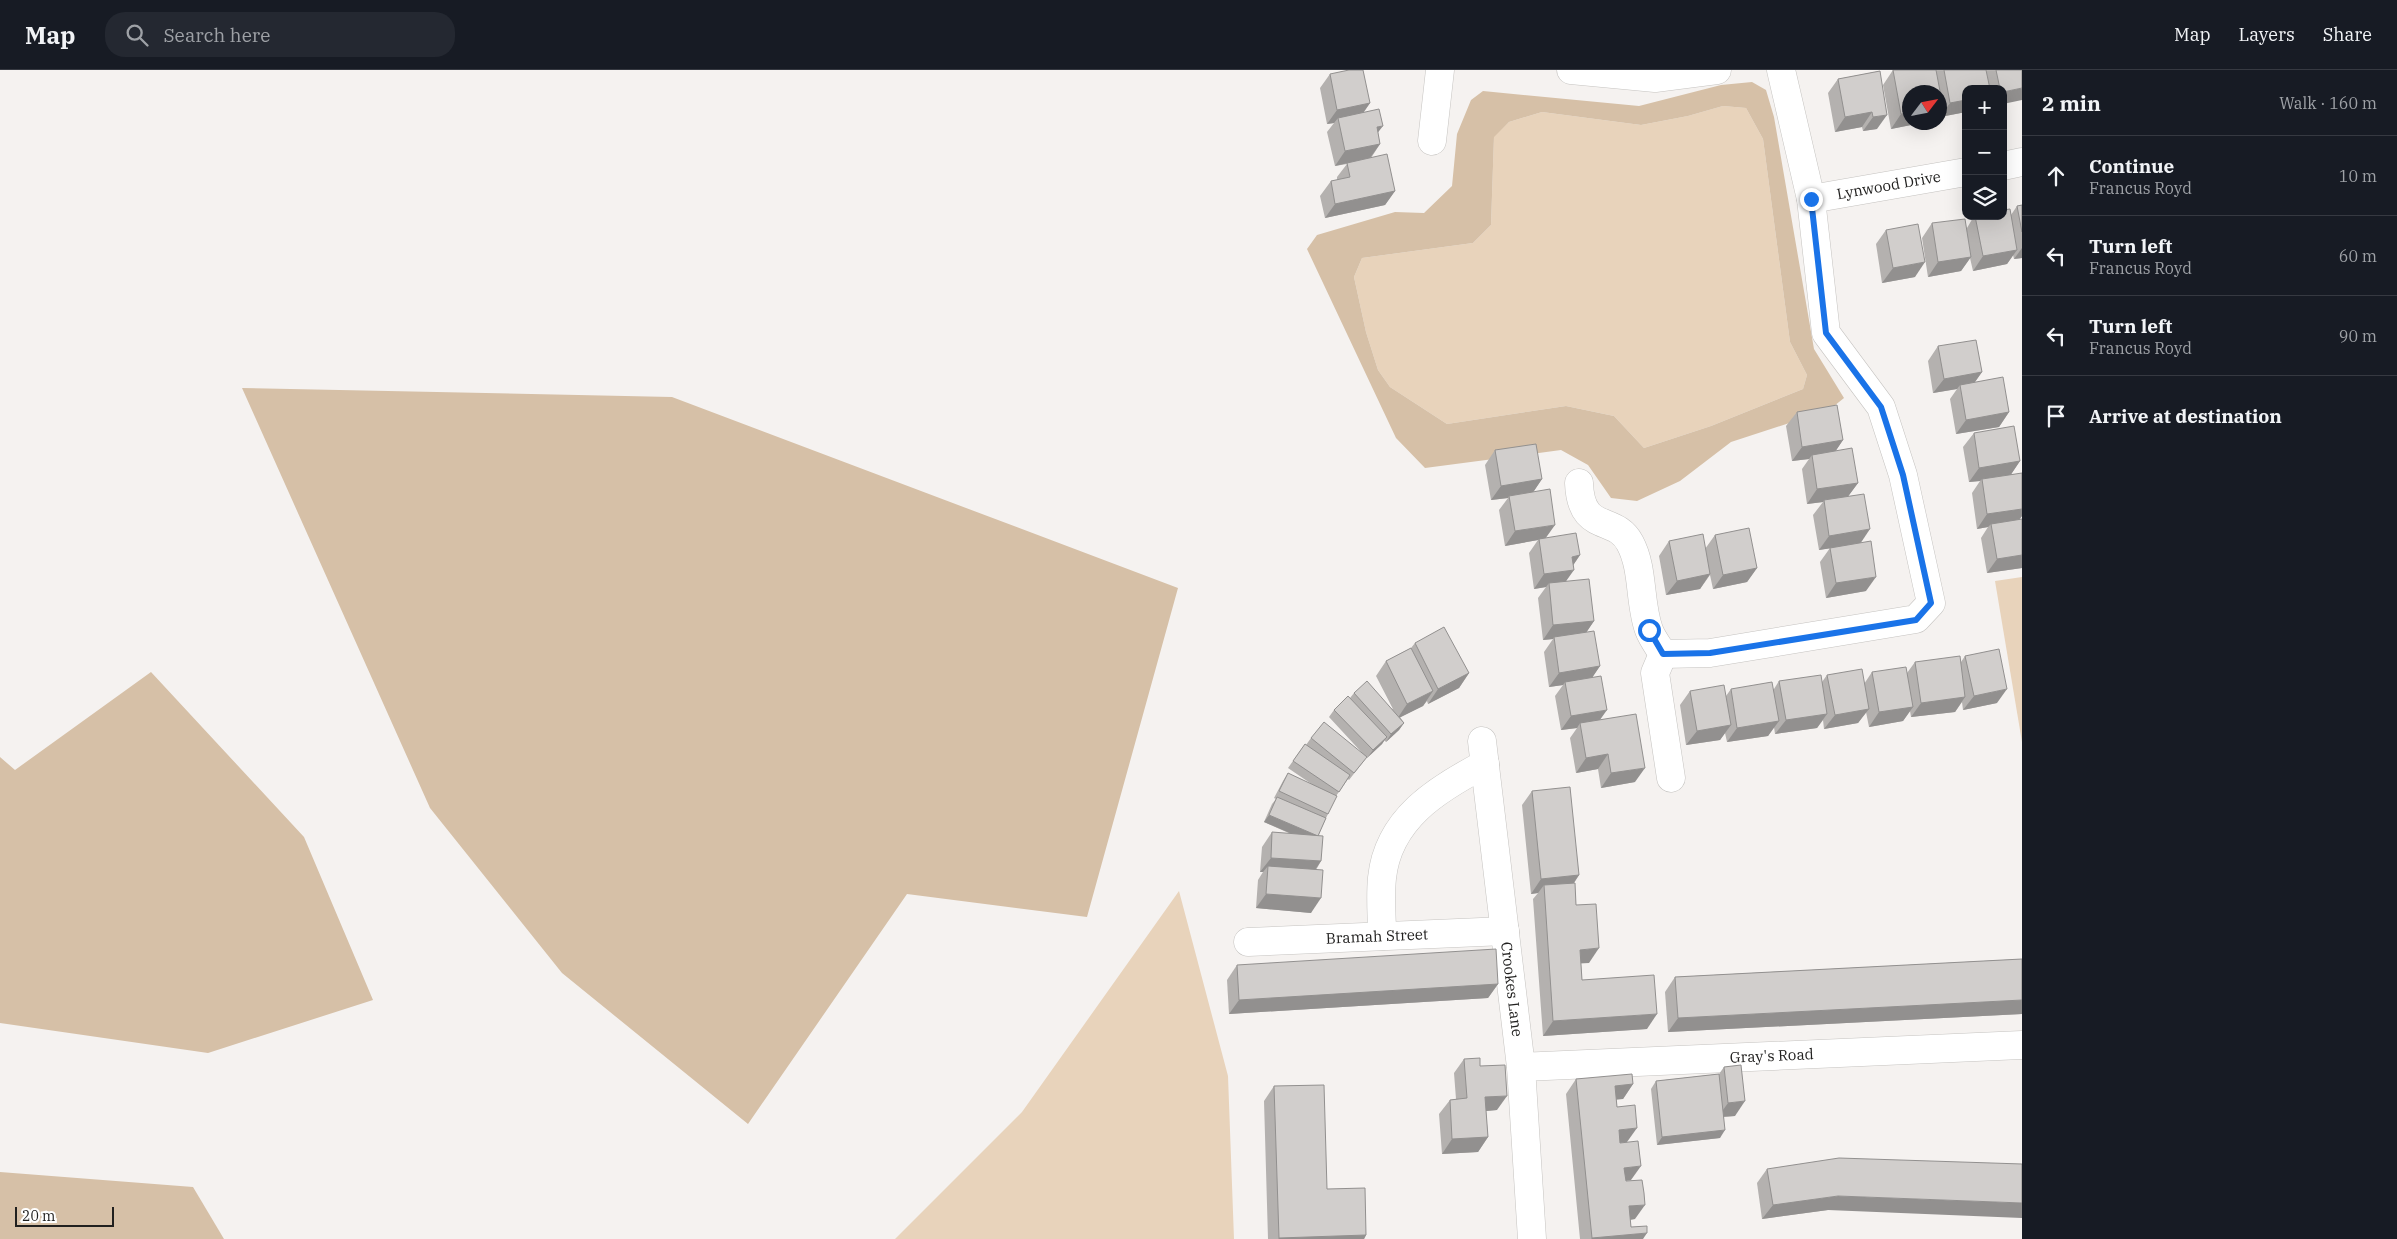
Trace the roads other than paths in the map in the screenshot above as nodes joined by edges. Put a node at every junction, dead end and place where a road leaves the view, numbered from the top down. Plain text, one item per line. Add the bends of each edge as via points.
1 (1440, 70) edge
2 (1571, 70) edge
3 (1717, 70) edge
4 (1781, 70) edge
5 (1432, 141) dead end
6 (2022, 162) edge
7 (2007, 165) edge
8 (1962, 173) edge
9 (1811, 199) junction
10 (1579, 483) dead end
11 (1663, 654) junction
12 (1671, 778) dead end
13 (1505, 931) junction
14 (1382, 936) junction
15 (1248, 942) dead end
16 (2022, 1045) edge
17 (1521, 1067) junction
18 (1532, 1239) edge

1 - 5 street
2 - 3 street via 1655,78
4 - 9 street
6 - 7 street
8 - 9 street, Lynwood Drive
9 - 11 street via 1826,333 1881,407 1903,475 1931,603 1916,620 1710,653
10 - 11 street via 1580,501 1594,520 1616,529 1630,542 1649,630
11 - 12 street via 1655,673
13 - 14 street, Bramah Street
13 - 14 street, Crookes Lane via 1483,753 1417,807 1394,838 1382,877
13 - 17 street, Crookes Lane
14 - 15 street, Bramah Street
16 - 17 street, Gray's Road
17 - 18 street, Crookes Lane

